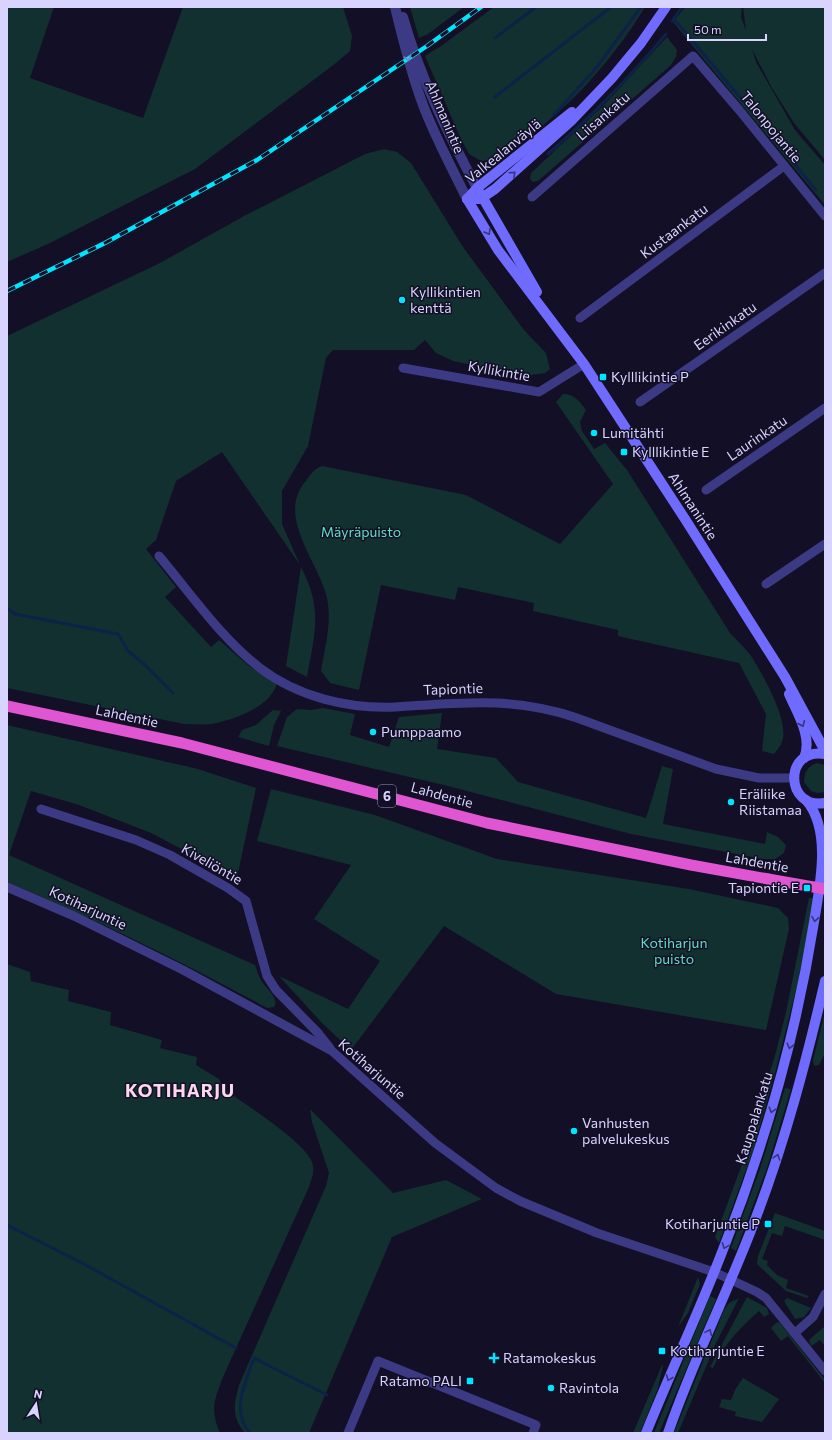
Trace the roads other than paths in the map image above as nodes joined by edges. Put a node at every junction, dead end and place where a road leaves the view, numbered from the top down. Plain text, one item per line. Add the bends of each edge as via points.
1 (394, 7) edge
2 (400, 7) edge
3 (666, 7) edge
4 (629, 56) junction
5 (693, 56) joint
6 (784, 166) junction
7 (477, 188) junction
8 (532, 197) dead end
9 (482, 198) junction
10 (467, 199) junction
11 (825, 216) edge
12 (825, 272) edge
13 (580, 318) dead end
14 (558, 328) junction
15 (584, 364) junction
16 (403, 368) dead end
17 (640, 402) dead end
18 (825, 408) edge
19 (706, 490) dead end
20 (825, 544) edge
21 (159, 556) dead end
22 (766, 584) dead end
23 (776, 663) junction
24 (7, 706) edge
25 (825, 751) edge
26 (825, 754) edge
27 (804, 758) junction
28 (794, 778) junction
29 (806, 800) junction
30 (825, 802) edge
31 (40, 809) dead end
32 (7, 887) edge
33 (825, 889) edge
34 (825, 981) edge
35 (332, 1051) junction
36 (714, 1272) junction
37 (731, 1281) junction
38 (825, 1294) edge
39 (795, 1333) junction
40 (825, 1371) edge
41 (348, 1433) edge
42 (533, 1433) edge
43 (646, 1433) edge
44 (668, 1433) edge

1 -> 10 street, Ahlmanintie via 423,104
2 - 7 street, Ahlmanintie via 437,108
3 - 4 main road, Valkealanväylä
4 - 7 main road, Valkealanväylä via 578,107
9 -> 4 main road, Valkealanväylä via 503,183 571,121
5 - 6 street, Talonpojantie
5 - 8 street, Liisankatu
6 - 11 street, Talonpojantie
6 - 13 street, Kustaankatu
7 - 9 main road, Ahlmanintie
7 - 10 main road, Valkealanväylä
9 - 10 main road, Valkealanväylä
9 - 14 main road, Ahlmanintie
10 -> 14 main road, Ahlmanintie via 498,250
12 - 17 street, Eerikinkatu
14 - 15 main road, Ahlmanintie
15 - 16 street, Kyllikintie via 539,392
15 - 23 main road, Ahlmanintie
18 - 19 street, Laurinkatu
20 - 22 street
21 - 28 street, Tapiontie via 227,638 260,669 315,697 374,707 478,701 522,704 572,716 716,769 759,778
23 - 25 main road, Ahlmanintie
23 -> 27 main road, Ahlmanintie via 805,732 807,748
24 - 33 highway, Lahdentie / 6, bridge via 182,743 487,823 691,865
26 - 27 main road via 812,754
27 - 28 main road via 797,766
28 - 29 main road, Kauppalankatu via 798,791
29 - 30 main road via 814,803
29 -> 36 main road, Kauppalankatu via 820,820 824,845 823,870 804,985 783,1072 762,1142
31 - 35 street, Kiveliöntie via 108,829 170,855 246,901 268,976 276,990
32 - 35 street, Kotiharjuntie via 74,916 183,970
37 -> 34 main road via 756,1218 790,1117
35 - 36 street, Kotiharjuntie via 435,1143 496,1188 524,1203 584,1228
36 - 37 street, Kotiharjuntie
36 -> 43 main road, Kauppalankatu
37 - 39 street, Kotiharjuntie via 766,1298
44 -> 37 main road
38 - 39 street via 813,1317
39 - 40 street, Kotiharjuntie
41 - 42 street via 378,1361 536,1425

